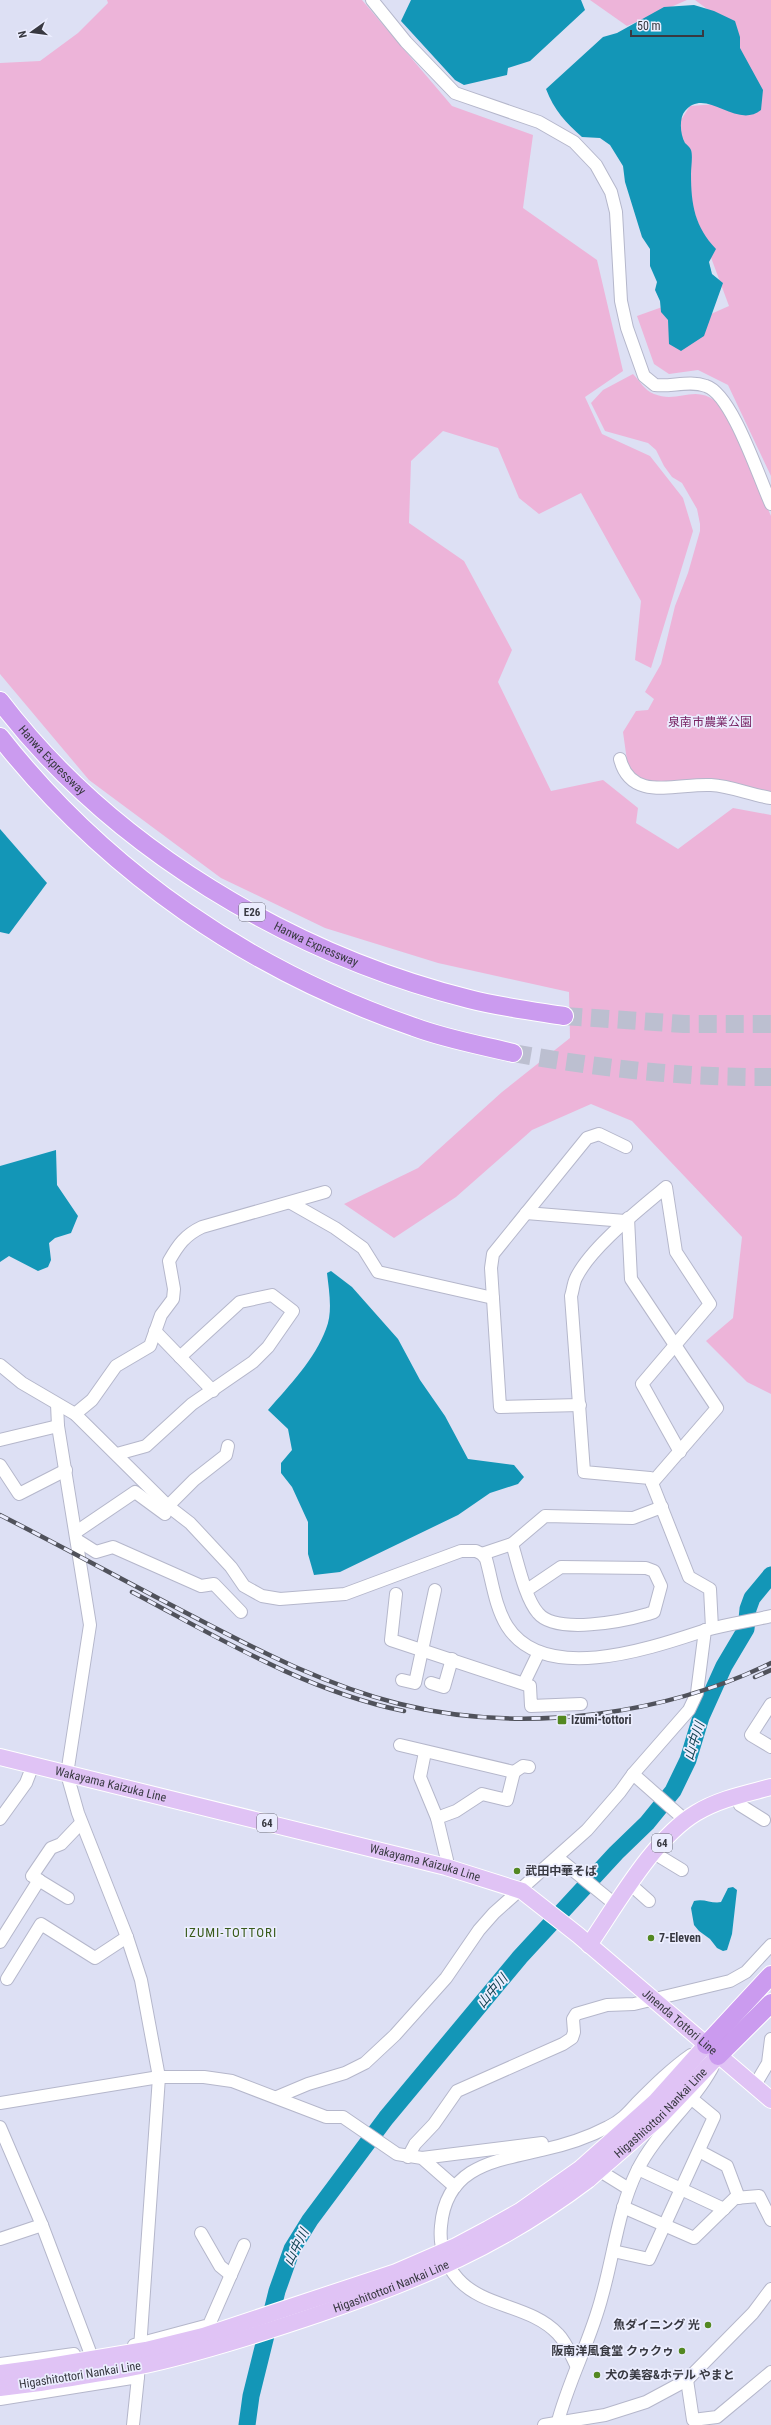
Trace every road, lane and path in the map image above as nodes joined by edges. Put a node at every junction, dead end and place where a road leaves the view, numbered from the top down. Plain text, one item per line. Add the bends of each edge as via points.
1 (372, 0) edge
2 (771, 504) edge
3 (0, 701) edge
4 (0, 737) edge
5 (620, 759) dead end
6 (771, 798) edge
7 (564, 1016) tunnel mouth
8 (513, 1053) tunnel mouth
9 (626, 1147) dead end
10 (325, 1192) dead end
11 (291, 1203) junction
12 (526, 1213) junction
13 (626, 1220) junction
14 (493, 1298) junction
15 (155, 1330) junction
16 (676, 1344) junction
17 (180, 1357) junction
18 (0, 1365) edge
19 (212, 1391) junction
20 (57, 1404) junction
21 (580, 1405) junction
22 (75, 1414) junction
23 (58, 1426) junction
24 (0, 1440) edge
25 (228, 1446) dead end
26 (680, 1452) junction
27 (117, 1454) junction
28 (0, 1465) edge
29 (66, 1470) junction
30 (652, 1483) junction
31 (662, 1507) junction
32 (166, 1510) junction
33 (77, 1536) junction
34 (512, 1544) junction
35 (482, 1554) junction
36 (435, 1590) dead end
37 (527, 1590) junction
38 (396, 1594) dead end
39 (241, 1612) dead end
40 (771, 1616) edge
41 (709, 1629) junction
42 (423, 1650) junction
43 (539, 1652) junction
44 (452, 1659) junction
45 (402, 1680) dead end
46 (431, 1683) dead end
47 (524, 1683) junction
48 (581, 1704) dead end
49 (771, 1704) edge
50 (400, 1745) dead end
51 (771, 1747) edge
52 (425, 1752) junction
53 (0, 1757) edge
54 (33, 1765) junction
55 (529, 1767) dead end
56 (514, 1772) junction
57 (67, 1774) junction
58 (633, 1774) junction
59 (771, 1787) edge
60 (736, 1796) junction
61 (681, 1816) junction
62 (437, 1818) junction
63 (0, 1819) edge
64 (764, 1820) dead end
65 (81, 1823) junction
66 (654, 1853) junction
67 (558, 1858) junction
68 (446, 1866) junction
69 (682, 1870) dead end
70 (39, 1880) junction
71 (631, 1884) junction
72 (527, 1894) junction
73 (68, 1898) dead end
74 (649, 1901) dead end
75 (612, 1902) junction
76 (127, 1937) junction
77 (583, 1940) junction
78 (0, 1942) edge
79 (771, 1945) edge
80 (771, 1975) edge
81 (7, 1979) dead end
82 (654, 1998) junction
83 (771, 2003) edge
84 (771, 2039) edge
85 (712, 2050) junction
86 (159, 2077) junction
87 (755, 2084) junction
88 (277, 2097) junction
89 (692, 2099) junction
90 (771, 2100) edge
91 (644, 2102) junction
92 (0, 2103) edge
93 (0, 2128) edge
94 (699, 2151) junction
95 (408, 2157) junction
96 (422, 2158) junction
97 (638, 2169) junction
98 (590, 2173) junction
99 (455, 2187) junction
100 (629, 2189) junction
101 (681, 2189) junction
102 (739, 2198) junction
103 (623, 2207) junction
104 (724, 2209) junction
105 (771, 2220) edge
106 (42, 2225) junction
107 (664, 2226) junction
108 (201, 2233) dead end
109 (0, 2239) edge
110 (244, 2245) dead end
111 (613, 2251) junction
112 (231, 2275) junction
113 (771, 2289) edge
114 (140, 2343) junction
115 (90, 2352) junction
116 (0, 2364) edge
117 (576, 2365) junction
118 (771, 2372) edge
119 (0, 2374) edge
120 (39, 2376) junction
121 (138, 2377) junction
122 (686, 2380) junction
123 (0, 2388) edge
124 (0, 2399) edge
125 (557, 2424) edge
126 (133, 2425) edge
127 (544, 2425) edge

1 - 2 street via 406,42 456,93 538,122 574,142 596,166 611,192 616,212 621,301 635,354 644,376 655,385 694,383 708,386 718,394 736,420
3 - 7 highway, Hanwa Expressway / E26 via 49,757 130,832 224,896 270,922 326,950 424,986 470,999
4 - 8 highway, Hanwa Expressway via 33,777 89,834 164,897 209,929 257,958 362,1008 416,1028
5 - 6 street via 623,773 640,786 712,785
9 - 12 street via 599,1134 587,1138
10 - 11 street
11 - 14 street via 335,1228 363,1248 378,1272
11 - 15 street via 202,1227 188,1234 169,1261 174,1289 172,1299
12 - 13 street
12 - 14 street via 493,1254
13 - 16 street via 631,1279
13 - 16 street via 666,1187 676,1252 710,1304
13 - 21 street via 581,1268 574,1280 571,1296
14 - 21 street via 500,1407
15 - 17 street
15 - 22 street via 150,1346 116,1366 92,1400
16 - 26 street via 642,1384
16 - 26 street via 717,1408
17 - 19 street
17 - 19 street via 240,1302 272,1295 293,1311 268,1347 253,1362
18 - 20 street via 22,1383
19 - 27 street via 192,1404 146,1446
20 - 22 street
20 - 23 street
21 - 30 street via 584,1472 650,1478
22 - 27 street
23 - 24 street
23 - 29 street
25 - 32 street via 226,1455 194,1480
26 - 30 street
27 - 32 street
28 - 29 street via 19,1494
29 - 33 street
30 - 31 street
31 - 34 street via 633,1518 545,1516
31 - 41 street via 689,1577 710,1589
32 - 33 street via 135,1492
32 - 35 street via 190,1523 231,1567 244,1586 255,1594 272,1598 345,1594 446,1555 466,1550
33 - 39 street via 96,1552 113,1547 201,1586 214,1584
33 - 57 street via 90,1625
34 - 35 street
34 - 37 street
35 - 43 street via 486,1559 500,1611 507,1626
36 - 42 street
37 - 37 street via 542,1618 593,1626 654,1612 661,1586 654,1571 646,1568 561,1567
38 - 42 street via 391,1640
40 - 41 street
41 - 43 street via 680,1640 606,1658 568,1657
41 - 58 street via 694,1702 684,1717
42 - 44 street
42 - 45 street via 415,1683
43 - 47 street
44 - 46 street via 444,1687
44 - 47 street
47 - 48 street via 530,1686 531,1706
49 - 51 street via 751,1735
50 - 52 street
52 - 56 street
52 - 62 street via 420,1777 422,1791
53 - 54 main road, Wakayama Kaizuka Line / 64
54 - 57 main road, Wakayama Kaizuka Line / 64
54 - 63 street via 26,1783
55 - 56 street via 523,1766
56 - 62 street via 507,1800 482,1794 456,1811
57 - 65 street
57 - 68 main road, Wakayama Kaizuka Line / 64
58 - 61 street
58 - 67 street via 587,1830
59 - 60 main road, 64
60 - 61 main road, 64
60 - 64 street via 740,1805
61 - 66 main road, 64
62 - 68 street via 447,1860
65 - 70 street via 61,1844 51,1848 32,1876
65 - 76 street
66 - 69 street
66 - 71 main road, 64
67 - 72 street
67 - 75 street
68 - 72 main road, Wakayama Kaizuka Line / 64
70 - 73 street
70 - 78 street
71 - 74 street
71 - 75 main road, 64
72 - 77 main road, Wakayama Kaizuka Line / 64
72 - 88 street via 486,1921 446,1978 365,2063 345,2073
75 - 77 main road, 64
76 - 81 street via 95,1958 41,1924
76 - 86 street via 141,1980
77 - 82 main road, Jinenda Tottori Line
79 - 82 street via 746,1972 734,1979
80 - 85 highway
82 - 85 main road, Jinenda Tottori Line
82 - 95 street via 634,2004 607,2005 576,2014 573,2019 574,2032 567,2041 543,2051 527,2062 457,2091 434,2124 415,2144
83 - 85 highway
84 - 87 street via 768,2063
85 - 87 main road, Jinenda Tottori Line
85 - 89 street via 700,2090
85 - 91 main road, Higashitottori Nankai Line
85 - 98 main road, Higashitottori Nankai Line via 659,2118
86 - 88 street via 204,2077 232,2081
86 - 92 street
86 - 114 street
87 - 90 main road, Jinenda Tottori Line
88 - 95 street via 326,2117 342,2117 390,2150
89 - 94 street via 714,2117
89 - 97 street via 653,2145
91 - 96 street via 632,2104 592,2127 539,2144
91 - 98 main road, Higashitottori Nankai Line
91 - 99 street via 593,2134 554,2148 488,2163 469,2173
93 - 106 street
94 - 101 street
94 - 102 street via 727,2166
95 - 96 street
96 - 99 street
97 - 100 street
97 - 101 street
98 - 100 street
98 - 120 main road, Higashitottori Nankai Line, bridge via 528,2223 435,2271 394,2288 283,2326 150,2364
99 - 117 street via 446,2205 441,2230 442,2250 449,2267 462,2283 481,2296 544,2322 558,2334
100 - 103 street
101 - 104 street
101 - 107 street
102 - 104 street via 735,2198
102 - 105 street via 759,2196
103 - 107 street
103 - 111 street
104 - 107 street via 694,2238
106 - 109 street
106 - 115 street
107 - 111 street via 649,2259
108 - 112 street via 220,2266
110 - 112 street
111 - 117 street via 602,2297
112 - 114 street via 209,2325
113 - 122 street via 753,2313
114 - 115 street
114 - 121 street
115 - 116 street
117 - 125 street
118 - 122 street via 717,2417 693,2420
119 - 120 main road, Higashitottori Nankai Line
120 - 123 main road, Higashitottori Nankai Line
121 - 124 street
121 - 126 street
122 - 125 street via 639,2404 605,2415
125 - 127 street

